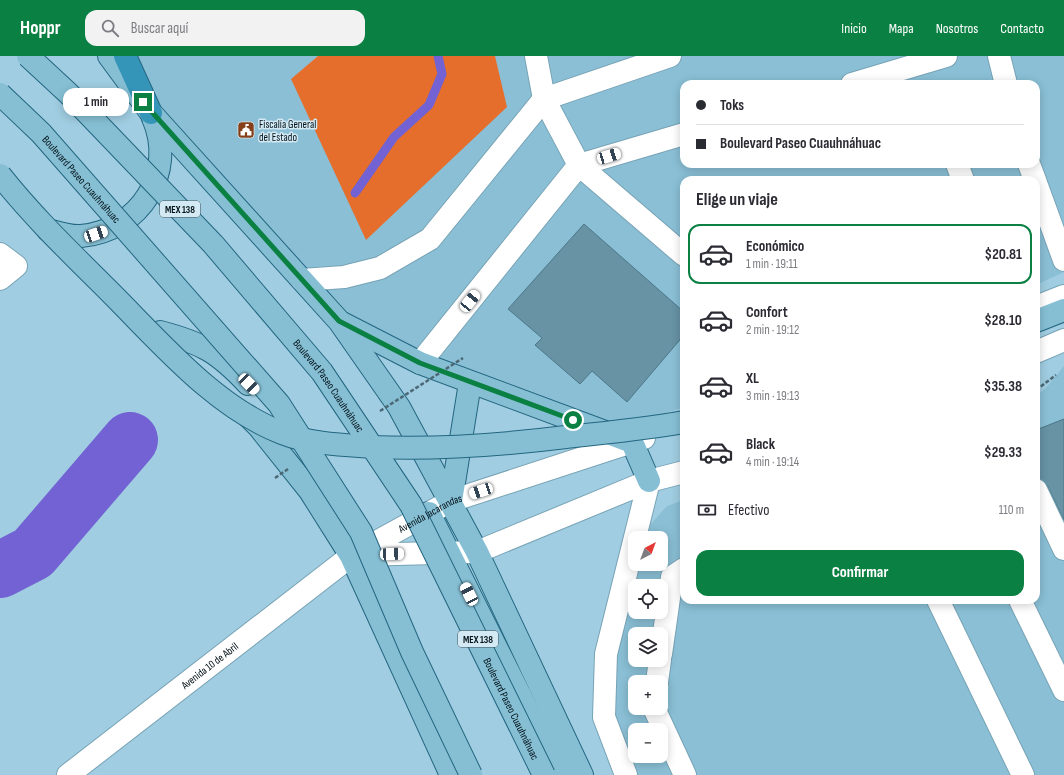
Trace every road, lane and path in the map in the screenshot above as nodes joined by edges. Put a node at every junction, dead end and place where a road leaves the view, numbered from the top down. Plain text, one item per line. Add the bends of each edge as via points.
1 (28, 56) edge
2 (109, 56) edge
3 (125, 56) edge
4 (536, 56) edge
5 (670, 56) edge
6 (946, 56) edge
7 (999, 56) edge
8 (865, 80) edge
9 (1005, 80) edge
10 (0, 94) edge
11 (544, 99) junction
12 (151, 113) junction
13 (680, 135) edge
14 (579, 165) junction
15 (0, 175) edge
16 (0, 184) edge
17 (1040, 194) edge
18 (48, 230) junction
19 (680, 252) edge
20 (1064, 260) edge
21 (302, 280) junction
22 (1064, 296) edge
23 (1040, 305) edge
24 (1064, 310) edge
25 (1040, 319) edge
26 (339, 321) junction
27 (160, 332) junction
28 (1064, 340) edge
29 (1040, 350) edge
30 (420, 363) junction
31 (1060, 373) dead end
32 (470, 383) junction
33 (1040, 387) edge
34 (680, 423) edge
35 (680, 427) edge
36 (632, 442) junction
37 (680, 473) edge
38 (649, 481) junction
39 (1040, 498) edge
40 (451, 501) junction
41 (429, 513) junction
42 (376, 549) junction
43 (1064, 549) edge
44 (448, 552) junction
45 (477, 552) junction
46 (351, 556) junction
47 (680, 571) edge
48 (940, 604) edge
49 (1022, 604) edge
50 (665, 627) edge
51 (1064, 690) edge
52 (657, 715) edge
53 (68, 775) edge
54 (451, 775) edge
55 (471, 775) edge
56 (544, 775) edge
57 (560, 775) edge
58 (582, 775) edge
59 (626, 775) edge
60 (685, 775) edge
61 (1023, 775) edge

1 - 56 main road, Boulevard Paseo Cuauhnáhuac / MEX 138, bridge via 213,244 322,372 411,505
2 - 12 main road, MEX 138
3 - 12 highway
4 - 11 street
5 - 11 street
6 - 8 street
7 - 9 street
10 - 55 main road, Boulevard Paseo Cuauhnáhuac, bridge via 41,133 279,404 361,532 412,652
11 - 14 street
11 - 21 street via 430,239 380,268 344,277
12 - 18 main road via 158,128 161,162 157,179 139,209 112,228 96,234 64,235
12 - 21 main road, MEX 138
13 - 14 street
14 - 19 street
14 - 30 street
15 - 34 main road, bridge via 22,203 62,245 209,388 256,422 284,434 343,445 414,449 494,446
16 - 18 main road
17 - 20 street
18 - 27 main road
21 - 26 main road, MEX 138
22 - 23 street
24 - 25 main road
26 - 30 main road
26 - 40 main road, MEX 138 via 399,407
27 - 42 main road via 191,340 208,348 228,363 279,416
27 - 46 main road via 259,427 310,491
28 - 29 street
30 - 32 main road
31 - 33 path
32 - 36 main road
32 - 40 main road
35 - 36 street, Avenida Jacarandas
36 - 38 main road
36 - 40 street, Avenida Jacarandas
37 - 38 street, Avenida Jacarandas
38 - 45 street, Avenida Jacarandas
38 - 59 street via 606,654 604,716
39 - 43 street
40 - 41 street, Avenida Jacarandas
40 - 45 main road, MEX 138
41 - 42 street, Avenida Jacarandas
41 - 44 main road
42 - 44 street, Avenida Jacarandas
42 - 46 street, Avenida Jacarandas
44 - 45 street, Avenida Jacarandas
44 - 57 main road
45 - 58 main road, MEX 138
46 - 53 street, Avenida 10 de Abril
46 - 54 main road
47 - 50 street via 672,577
48 - 61 street
49 - 51 street
52 - 60 street

